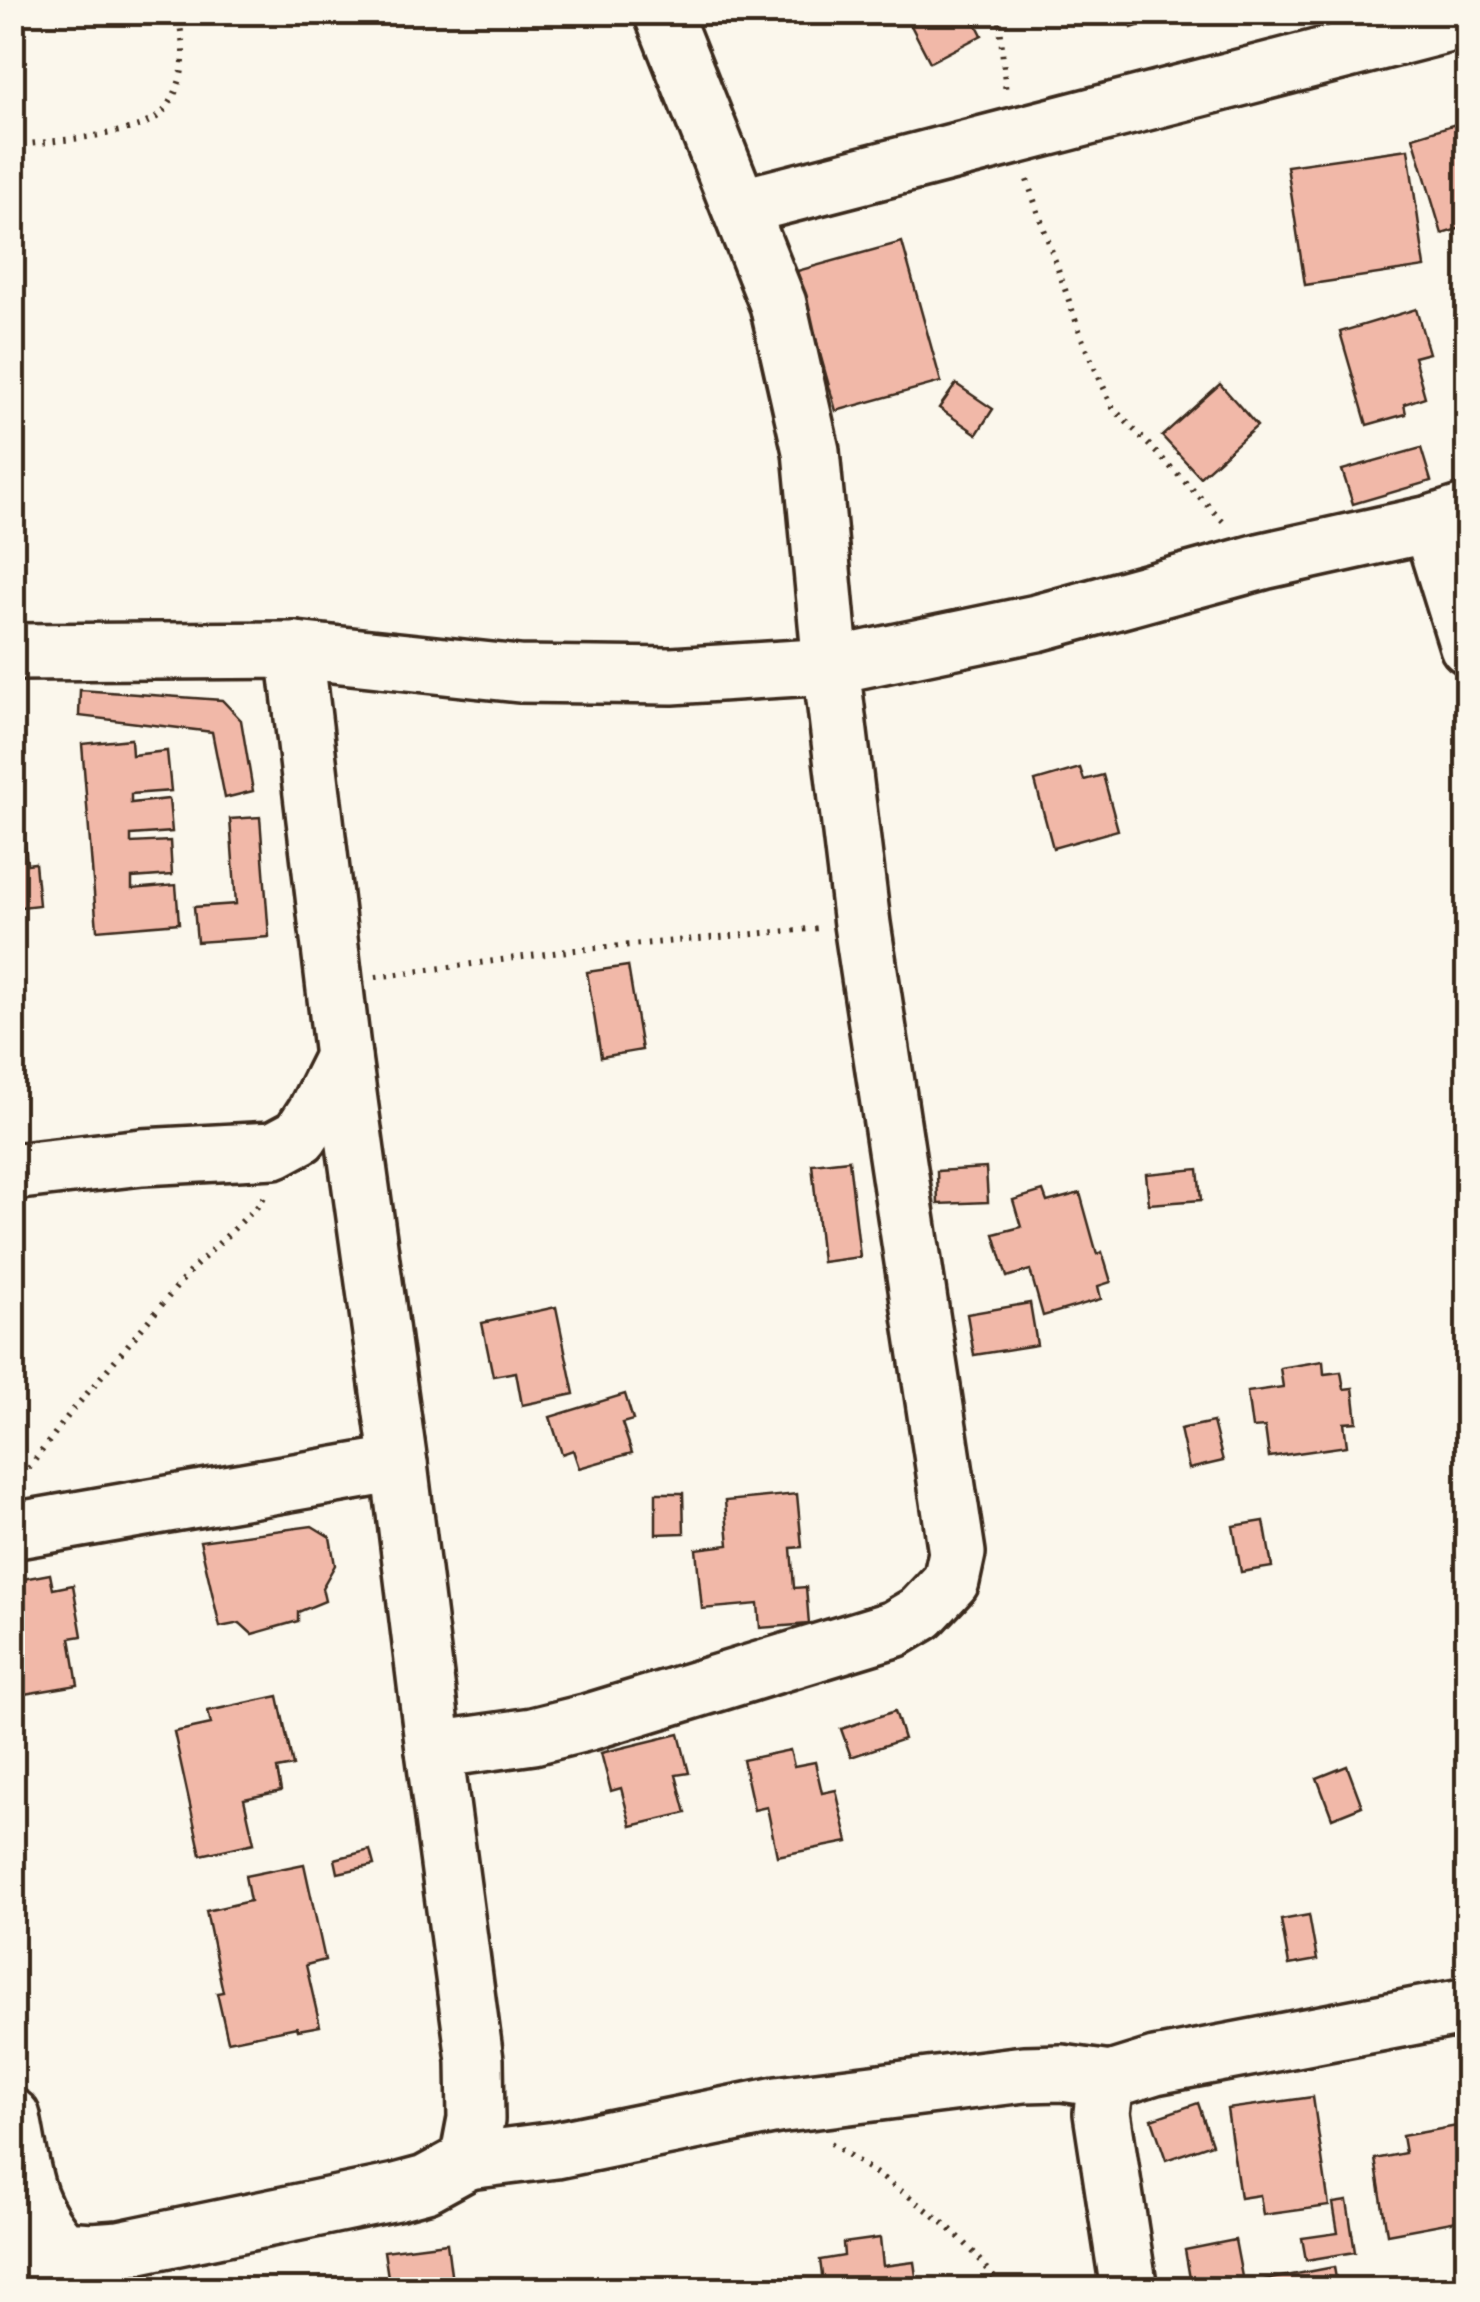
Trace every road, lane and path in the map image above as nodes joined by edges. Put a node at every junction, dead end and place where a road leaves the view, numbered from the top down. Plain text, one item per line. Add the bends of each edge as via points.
1 (178, 12) edge
2 (662, 12) edge
3 (998, 12) edge
4 (1468, 20) edge
5 (1012, 137) junction
6 (12, 146) edge
7 (740, 208) junction
8 (1449, 518) edge
9 (1263, 561) junction
10 (1468, 646) edge
11 (295, 650) junction
12 (12, 652) edge
13 (831, 666) junction
14 (862, 924) junction
15 (334, 983) junction
16 (342, 1056) junction
17 (300, 1136) junction
18 (12, 1172) edge
19 (398, 1464) junction
20 (12, 1490) edge
21 (12, 1531) edge
22 (434, 1750) junction
23 (1468, 2006) edge
24 (1110, 2080) junction
25 (777, 2104) junction
26 (12, 2117) edge
27 (468, 2161) junction
28 (37, 2254) edge
29 (1002, 2290) edge
30 (1128, 2290) edge

1 - 6 path via 181,75 171,102 154,120 122,131
2 - 7 street
3 - 5 path
4 - 5 street
5 - 7 street
5 - 9 path via 1113,408
7 - 13 street via 778,304 810,450
8 - 9 street
8 - 10 street
9 - 13 street via 1037,623
11 - 12 street
11 - 13 street via 519,674 672,676
11 - 15 street
13 - 14 street
14 - 15 path via 575,950
14 - 22 street via 957,1553 951,1581 922,1613 894,1629 589,1722
15 - 16 street
16 - 17 street
16 - 19 street
17 - 18 street via 274,1150
17 - 20 path via 260,1204 190,1270
19 - 21 street
19 - 22 street
22 - 27 street via 475,2060 476,2119
23 - 24 street
24 - 25 street via 1024,2074
24 - 30 street via 1102,2113
25 - 27 street via 556,2150
25 - 29 path via 938,2218
26 - 28 street via 28,2198 45,2230
27 - 28 street via 396,2192 120,2249

